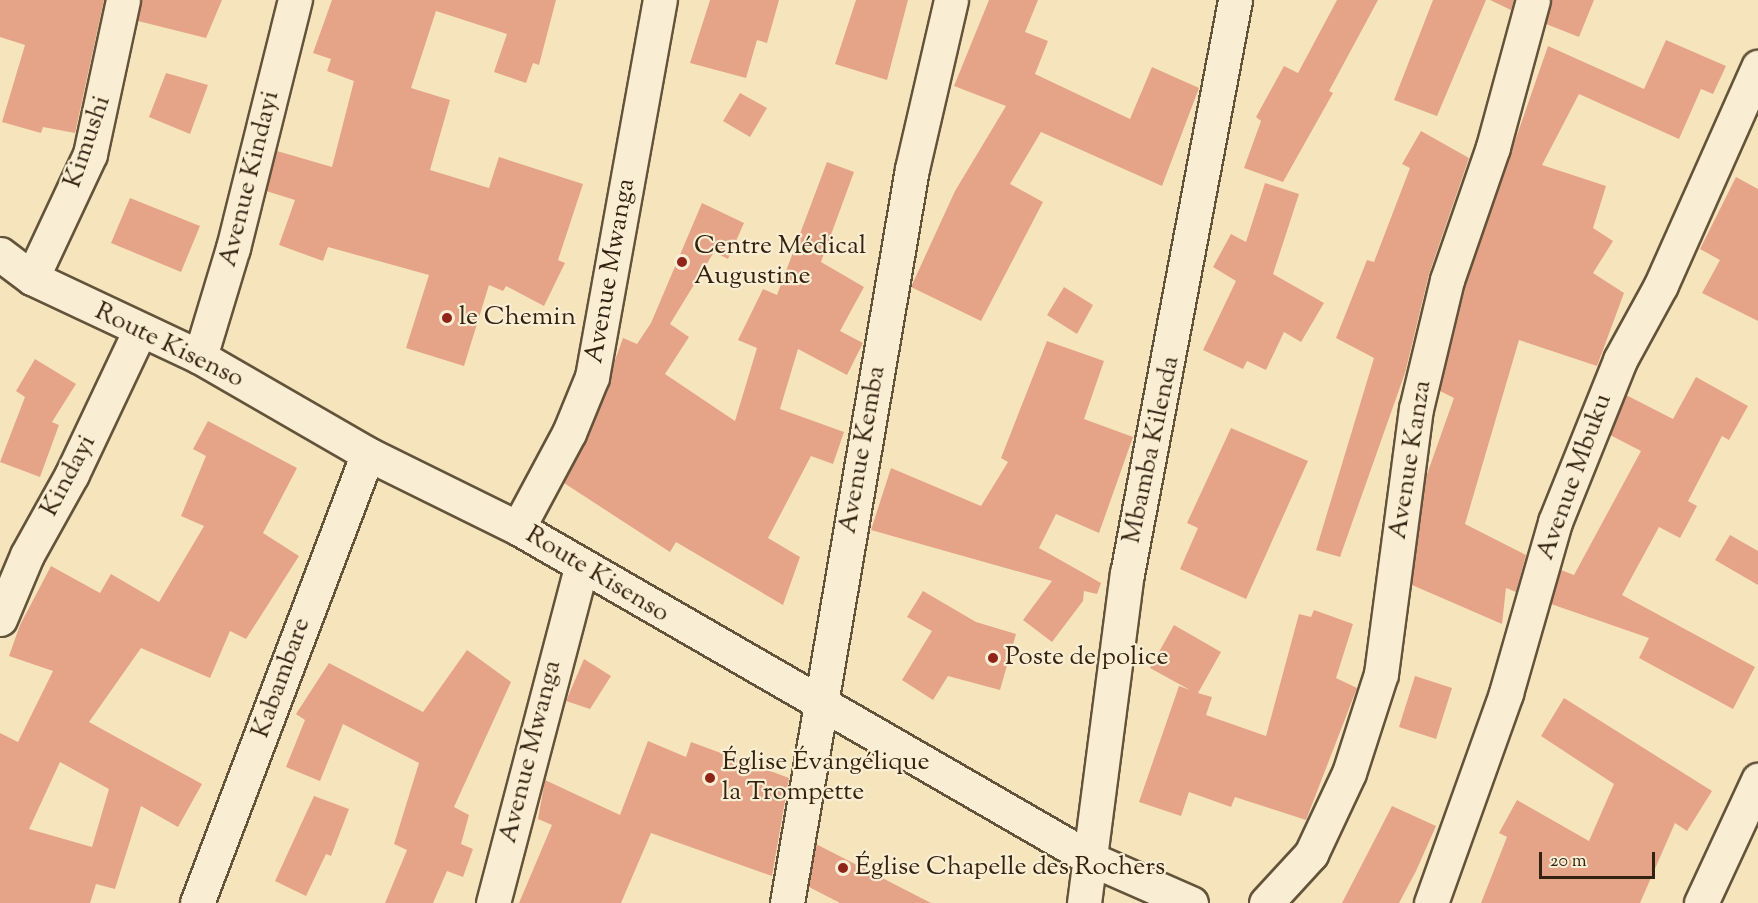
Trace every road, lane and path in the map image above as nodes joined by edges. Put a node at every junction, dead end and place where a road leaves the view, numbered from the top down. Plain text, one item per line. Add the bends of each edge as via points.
1 (123, 0) edge
2 (295, 0) edge
3 (660, 0) edge
4 (951, 0) edge
5 (1235, 0) edge
6 (1533, 0) edge
7 (1758, 67) edge
8 (0, 254) edge
9 (32, 278) junction
10 (140, 332) junction
11 (200, 357) junction
12 (368, 454) junction
13 (518, 528) junction
14 (581, 568) junction
15 (0, 620) edge
16 (819, 703) junction
17 (1758, 780) edge
18 (1093, 860) junction
19 (197, 903) edge
20 (493, 903) edge
21 (787, 903) edge
22 (1084, 903) edge
23 (1191, 903) edge
24 (1266, 903) edge
25 (1431, 903) edge
26 (1701, 903) edge

1 - 9 street, Kimushi via 90,154
2 - 11 street, Avenue Kindayi via 233,248
3 - 13 street, Avenue Mwanga via 592,377 569,434
4 - 16 street, Avenue Kemba via 912,169
5 - 18 street, Mbamba Kilenda via 1127,574
6 - 24 street, Avenue Kanza via 1493,147 1448,280 1416,409 1381,674 1349,773 1311,854
7 - 25 street, Avenue Mbuku via 1661,285 1620,360 1555,522 1506,693
8 - 9 street, Route Kisenso
9 - 10 street, Route Kisenso
10 - 11 street, Route Kisenso
10 - 15 street, Kindayi via 72,474 27,555
11 - 12 street, Route Kisenso
12 - 13 street, Route Kisenso
12 - 19 street, Kabambare
13 - 14 street, Route Kisenso
14 - 16 street, Route Kisenso
14 - 20 street, Avenue Mwanga
16 - 18 street, Route Kisenso
16 - 21 street, Avenue Kemba
17 - 26 street
18 - 22 street, Mbamba Kilenda
18 - 23 street, Route Kisenso

